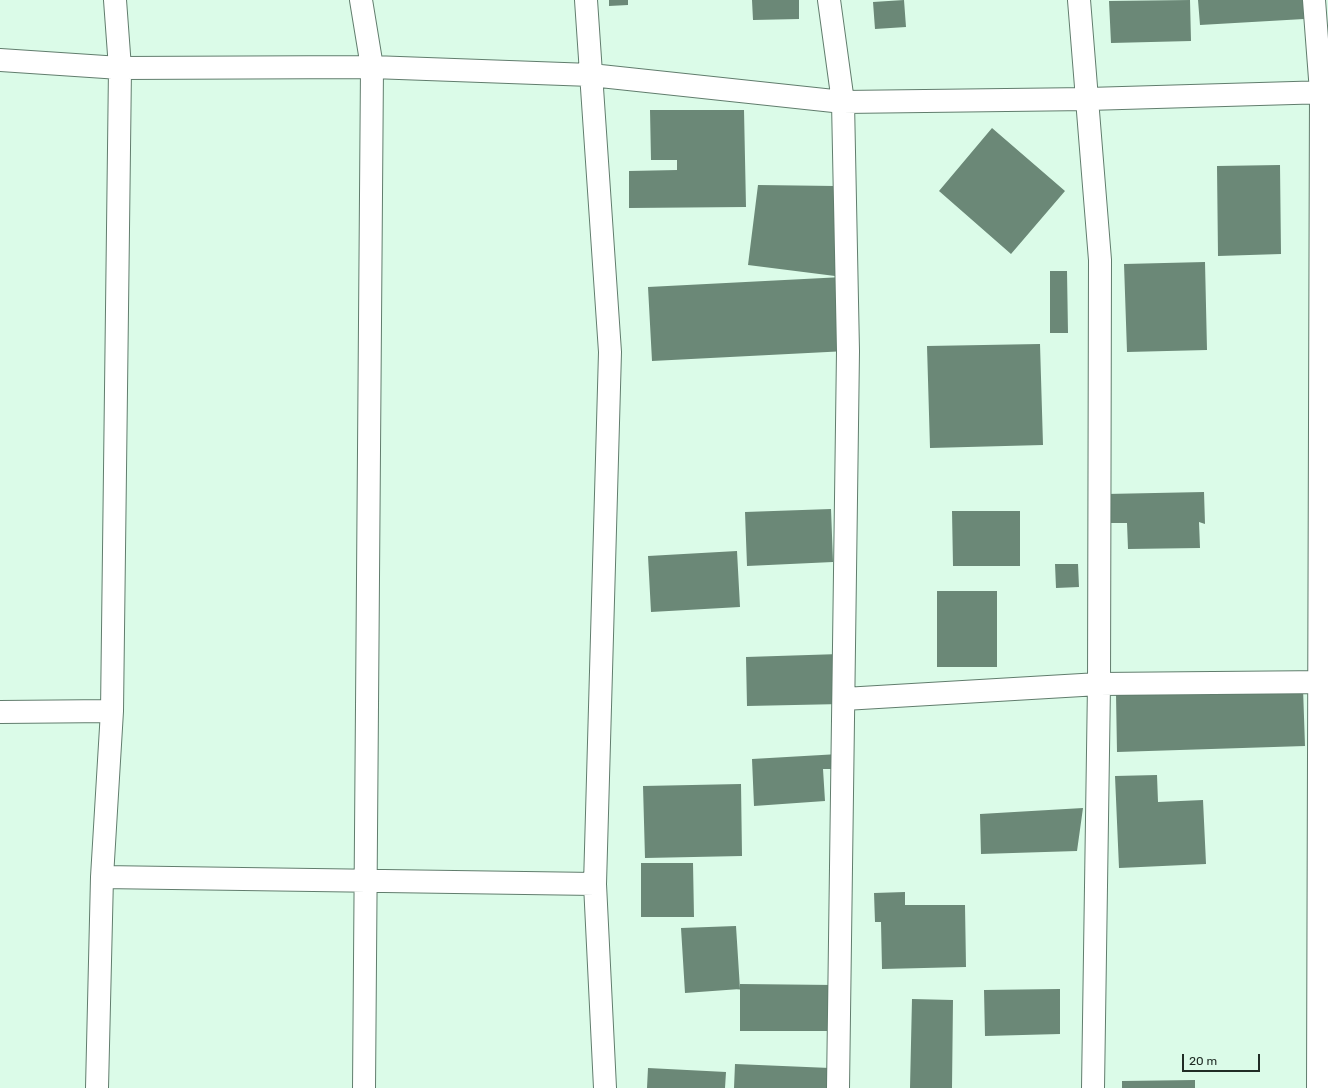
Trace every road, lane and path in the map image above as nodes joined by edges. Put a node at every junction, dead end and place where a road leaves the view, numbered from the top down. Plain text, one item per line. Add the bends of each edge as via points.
1 (114, 0) edge
2 (361, 0) edge
3 (586, 0) edge
4 (828, 0) edge
5 (1079, 0) edge
6 (1314, 0) edge
7 (0, 60) edge
8 (372, 67) junction
9 (120, 68) junction
10 (591, 75) junction
11 (1325, 92) edge
12 (1088, 99) junction
13 (843, 102) junction
14 (1324, 682) edge
15 (1099, 684) junction
16 (844, 699) junction
17 (112, 711) junction
18 (0, 712) edge
19 (102, 877) junction
20 (366, 880) junction
21 (595, 884) junction
22 (97, 1088) edge
23 (364, 1088) edge
24 (605, 1088) edge
25 (838, 1088) edge
26 (1093, 1088) edge
27 (1318, 1088) edge

1 - 9 street
2 - 8 street
3 - 10 street
4 - 13 street
5 - 12 street
6 - 11 street
7 - 9 street
8 - 9 street
8 - 10 street
8 - 20 street
9 - 17 street
10 - 13 street
10 - 21 street via 610,352
11 - 12 street
11 - 14 street
12 - 13 street
12 - 15 street via 1100,260
13 - 16 street via 848,351
14 - 15 street
14 - 27 street
15 - 16 street
15 - 26 street
16 - 25 street
17 - 18 street
17 - 19 street
19 - 20 street
19 - 22 street
20 - 21 street
20 - 23 street
21 - 24 street

